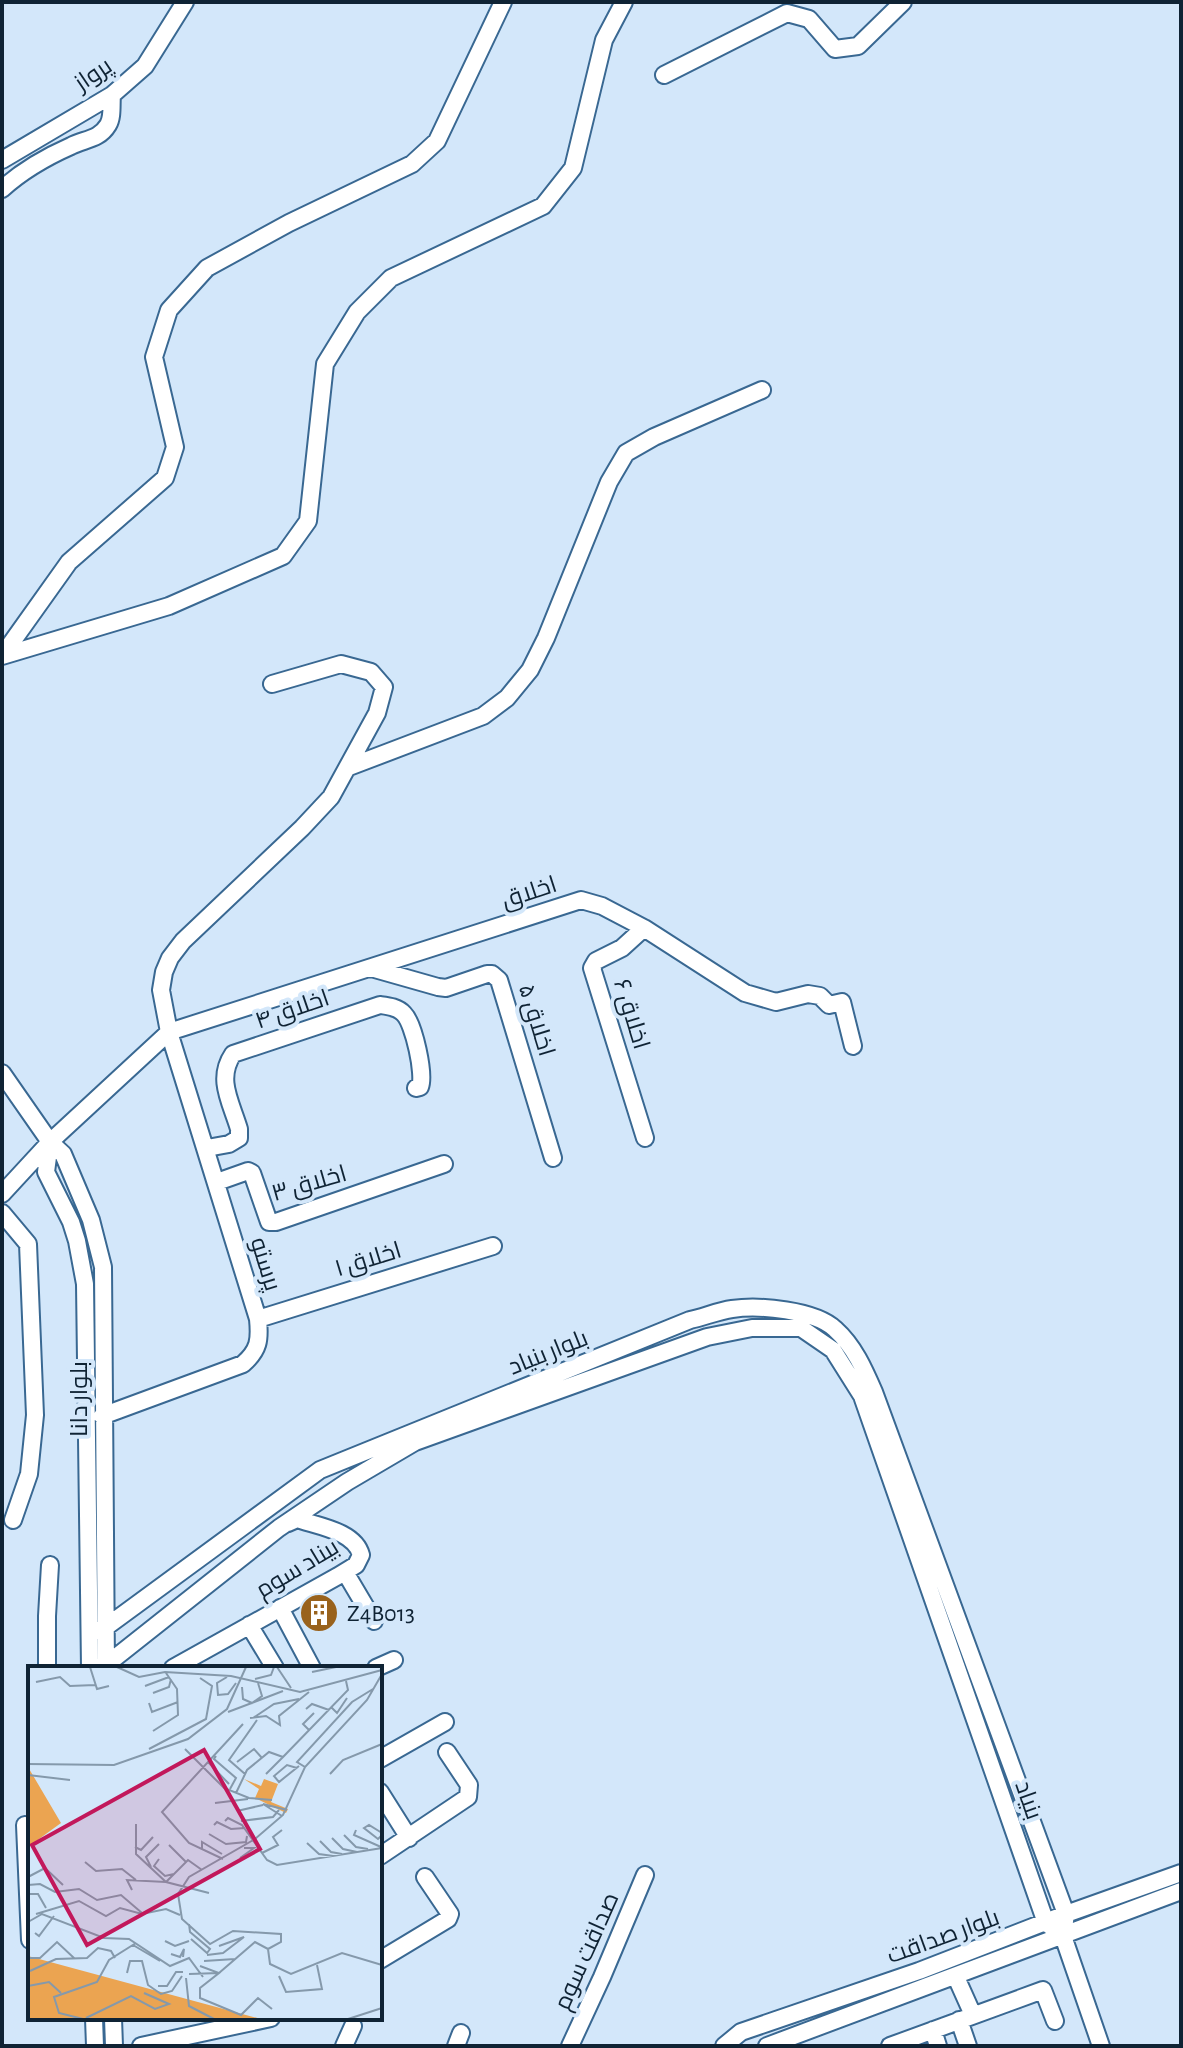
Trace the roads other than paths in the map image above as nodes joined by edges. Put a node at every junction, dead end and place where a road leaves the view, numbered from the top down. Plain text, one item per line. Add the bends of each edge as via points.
1 (185, 2) edge
2 (503, 2) edge
3 (624, 2) edge
4 (903, 2) edge
5 (664, 75) dead end
6 (112, 95) junction
7 (2, 160) edge
8 (2, 189) edge
9 (762, 390) dead end
10 (2, 656) edge
11 (272, 684) dead end
12 (349, 767) junction
13 (644, 928) junction
14 (371, 968) junction
15 (169, 1032) junction
16 (853, 1046) dead end
17 (2, 1073) edge
18 (416, 1088) dead end
19 (645, 1138) dead end
20 (50, 1142) junction
21 (207, 1148) junction
22 (553, 1158) dead end
23 (444, 1164) dead end
24 (217, 1182) junction
25 (2, 1194) edge
26 (2, 1213) edge
27 (493, 1246) dead end
28 (258, 1319) junction
29 (102, 1416) junction
30 (13, 1520) dead end
31 (279, 1528) junction
32 (925, 1557) junction
33 (50, 1565) dead end
34 (345, 1572) junction
35 (280, 1608) junction
36 (374, 1621) dead end
37 (249, 1625) junction
38 (98, 1630) junction
39 (394, 1660) dead end
40 (47, 1666) edge
41 (99, 1666) edge
42 (100, 1666) edge
43 (182, 1666) edge
44 (274, 1666) edge
45 (311, 1666) edge
46 (380, 1666) edge
47 (445, 1722) dead end
48 (447, 1752) dead end
49 (382, 1758) edge
50 (382, 1795) edge
51 (25, 1825) dead end
52 (409, 1838) junction
53 (382, 1854) edge
54 (1181, 1873) edge
55 (645, 1875) dead end
56 (425, 1877) dead end
57 (1181, 1891) edge
58 (28, 1894) edge
59 (1066, 1914) junction
60 (1046, 1923) junction
61 (1063, 1936) junction
62 (382, 1959) edge
63 (956, 1977) junction
64 (966, 2018) junction
65 (94, 2020) edge
66 (113, 2020) edge
67 (260, 2020) edge
68 (1055, 2021) dead end
69 (353, 2026) dead end
70 (936, 2038) edge
71 (95, 2046) edge
72 (114, 2046) edge
73 (141, 2046) edge
74 (344, 2046) edge
75 (570, 2046) edge
76 (724, 2046) edge
77 (767, 2046) edge
78 (890, 2046) edge
79 (968, 2046) edge
80 (1101, 2046) edge

1 - 6 street, پرواز via 145,66
2 - 10 street via 437,141 412,164 207,268 169,310 154,357 175,447 165,478 69,562
3 - 10 street via 604,40 573,168 543,206 391,278 357,312 325,364 308,521 283,556 169,606
4 - 5 street via 858,46 835,49 809,19 787,13
6 - 7 street, پرواز
6 - 8 street via 106,129 19,174
9 - 12 street via 626,453 609,482 546,638 530,670 507,698 483,716
11 - 12 street, پرستو via 341,664 371,672 384,687 377,713
12 - 15 street, پرستو via 331,797 302,828 170,958 161,990
13 - 14 street, اخلاق via 581,900
13 - 16 street, اخلاق via 745,993 776,1002 808,994 829,1005 842,1002
13 - 19 street, اخلاق ۶ via 592,968
14 - 15 street, اخلاق
14 - 22 street, اخلاق ۵ via 446,988 487,974 499,980
15 - 20 street
15 - 21 street, پرستو
17 - 20 street
18 - 21 street, اخلاق ۴ via 423,1078 412,1030 404,1014 380,1005 233,1054 223,1076 239,1138
20 - 25 street
20 - 29 street, بلوار دانا via 63,1154 91,1220 103,1267
20 - 38 street, بلوار دانا via 46,1172 77,1241 85,1284
21 - 24 street, پرستو
23 - 24 street, اخلاق ۳ via 276,1222 269,1222 252,1173
24 - 28 street, پرستو
26 - 30 street via 28,1244 35,1415 29,1474
27 - 28 street, اخلاق ۱
28 - 29 street, پرستو via 260,1340 243,1364
29 - 38 street, بلوار دانا
31 - 32 street, بلوار بنیاد via 415,1442 707,1337 752,1328 801,1328 833,1350 862,1396
31 - 34 street, بیناد سوم via 297,1519 347,1537 361,1555
31 - 42 street, بلوار بنیاد
32 - 38 street, بلوار بنیاد via 874,1392 857,1354 833,1326 804,1315 770,1308 732,1309 690,1320 320,1470
32 - 59 street
32 - 60 street, بنیاد
33 - 40 street
34 - 35 street, بیناد سوم
34 - 36 street
35 - 37 street, بیناد سوم
35 - 45 street
37 - 43 street, بیناد سوم
37 - 44 street
38 - 41 street, بلوار دانا
39 - 46 street
47 - 49 street
48 - 52 street via 469,1785 468,1797
50 - 52 street
51 - 58 street
52 - 53 street
54 - 59 street, بلوار صداقت
55 - 75 street, صداقت سوم
56 - 62 street via 447,1908 448,1919
57 - 61 street, بلوار صداقت
59 - 60 street, بلوار صداقت
59 - 61 street
60 - 61 street
60 - 76 street, بلوار صداقت via 741,2032
61 - 63 street, بلوار صداقت
61 - 80 street
63 - 64 street
63 - 77 street, بلوار صداقت
64 - 68 street via 1043,1990
64 - 70 street
64 - 79 street
65 - 71 street
66 - 72 street
67 - 73 street
69 - 74 street
70 - 78 street

